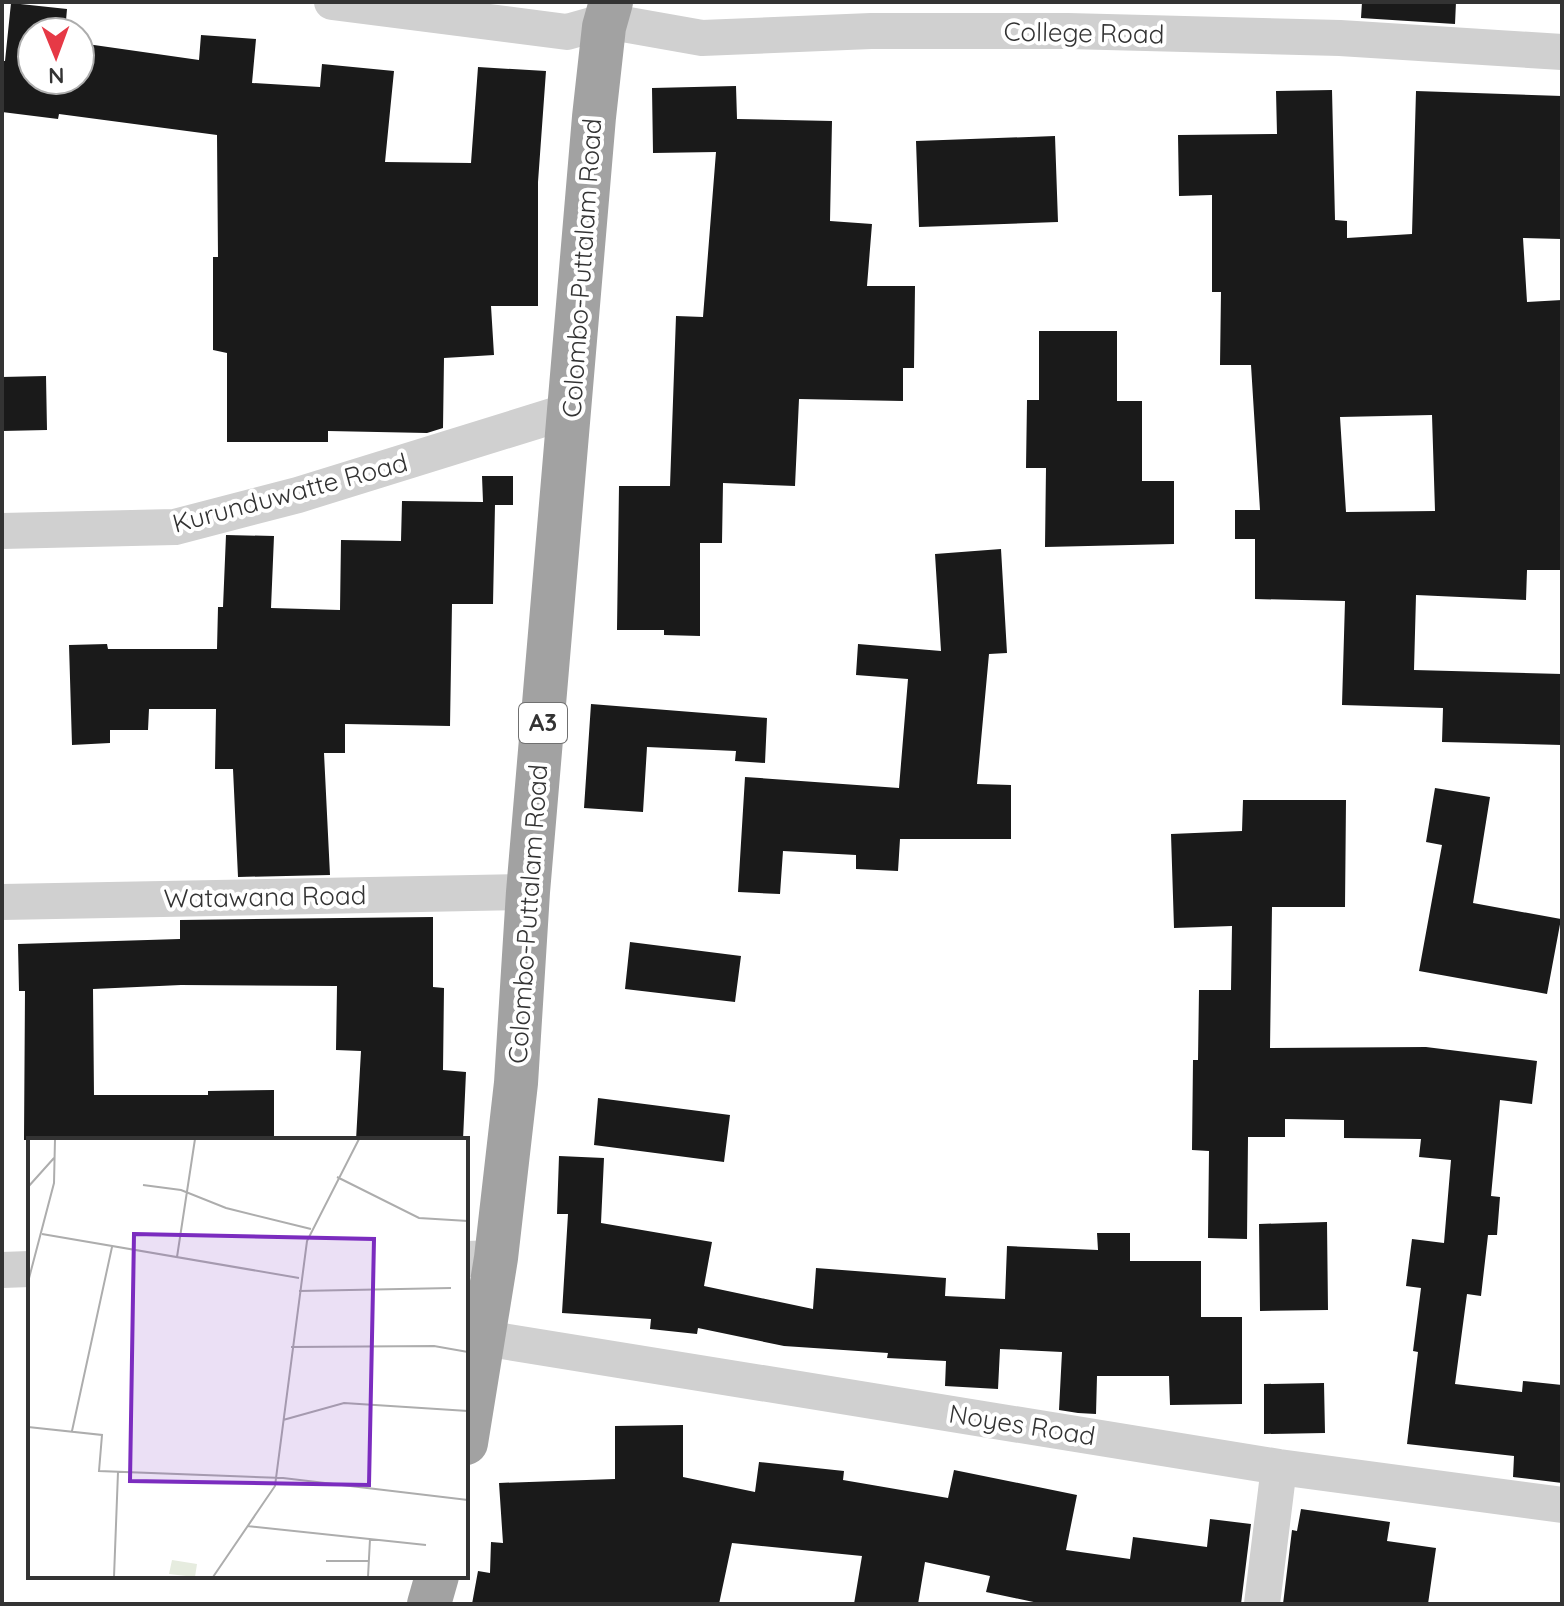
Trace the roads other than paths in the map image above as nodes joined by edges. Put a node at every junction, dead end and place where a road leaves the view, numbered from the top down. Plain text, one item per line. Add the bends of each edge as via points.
1 (332, 2) edge
2 (609, 12) edge
3 (1562, 52) edge
4 (572, 410) junction
5 (2, 531) edge
6 (528, 892) junction
7 (2, 902) edge
8 (481, 1258) edge
9 (28, 1269) edge
10 (2, 1270) edge
11 (484, 1338) junction
12 (468, 1431) edge
13 (1279, 1467) junction
14 (1562, 1505) edge
15 (436, 1578) edge
16 (429, 1604) edge
17 (1262, 1604) edge

1 - 2 street via 567,32
2 - 3 street, College Road via 702,38 1068,31 1340,38
2 - 4 highway, Colombo-Puttalam Road / A3 via 594,117
4 - 5 street, Kurunduwatte Road via 298,495 175,527
4 - 6 highway, Colombo-Puttalam Road / A3
6 - 7 street, Watawana Road
6 - 8 highway, Colombo-Puttalam Road / A3 via 516,1083
8 - 11 highway, Colombo-Puttalam Road / A3
9 - 10 street
11 - 12 highway, Colombo-Puttalam Road / A3
11 - 13 street, Noyes Road
13 - 14 street, Noyes Road
13 - 17 street
15 - 16 highway

